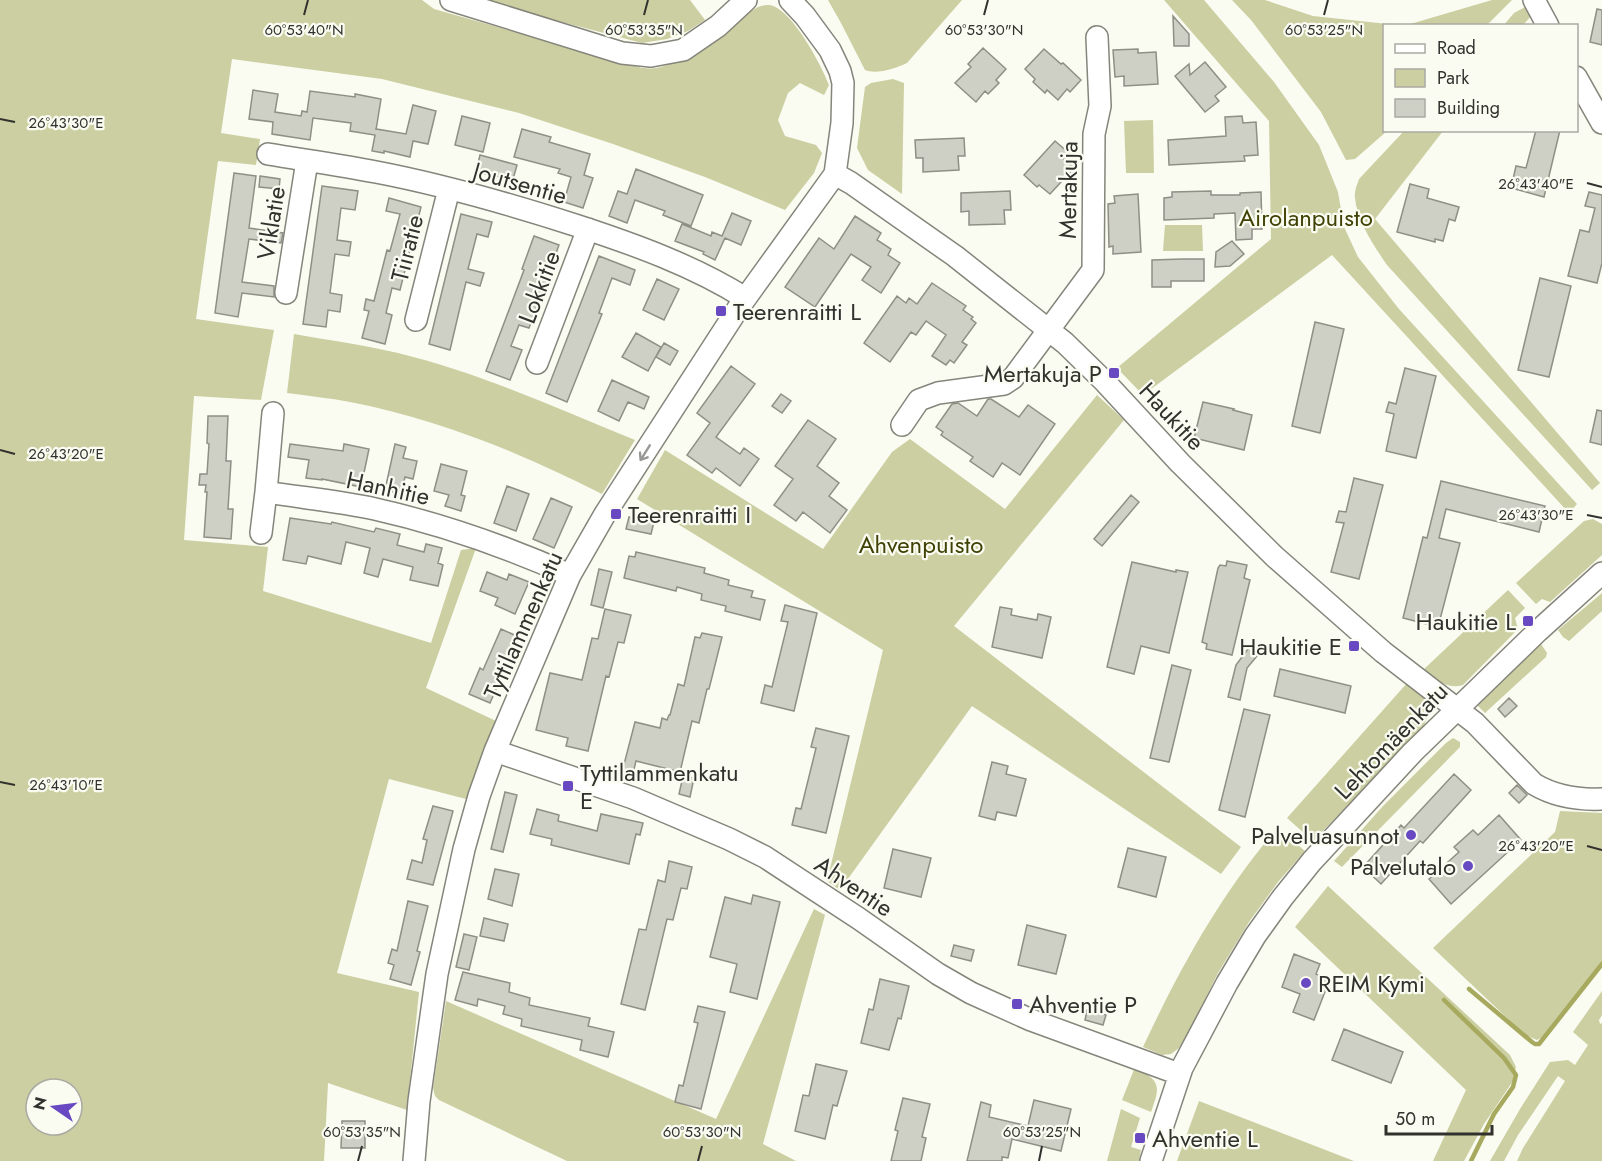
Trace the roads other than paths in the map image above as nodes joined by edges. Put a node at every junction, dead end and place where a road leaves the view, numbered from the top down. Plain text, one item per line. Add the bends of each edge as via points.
1 (451, 0) edge
2 (746, 0) edge
3 (790, 0) edge
4 (1534, 0) edge
5 (1547, 24) edge
6 (1097, 37) dead end
7 (1578, 81) edge
8 (1602, 123) edge
9 (268, 154) dead end
10 (307, 161) junction
11 (835, 174) junction
12 (449, 189) junction
13 (588, 229) junction
14 (286, 293) dead end
15 (745, 298) junction
16 (416, 320) dead end
17 (1049, 329) junction
18 (537, 363) dead end
19 (273, 413) dead end
20 (902, 425) dead end
21 (266, 492) junction
22 (261, 533) dead end
23 (1602, 573) edge
24 (570, 575) junction
25 (1457, 710) junction
26 (495, 751) junction
27 (1602, 799) edge
28 (1179, 1074) junction
29 (414, 1161) edge
30 (1151, 1161) edge

1 - 2 street via 622,53 651,56 683,50
3 - 11 street via 830,50 841,77 842,123
4 - 5 street
6 - 17 street, Mertakuja via 1100,106 1094,134 1093,270
7 - 8 street
9 - 10 street, Joutsentie
10 - 12 street, Joutsentie
10 - 14 street, Viklatie
11 - 15 street, Tyttilammenkatu
11 - 17 street, Haukitie via 955,256
12 - 13 street, Joutsentie
12 - 16 street, Tiiratie
13 - 15 street, Joutsentie via 683,265
13 - 18 street, Lokkitie
15 -> 24 street, Tyttilammenkatu
17 - 20 street, Mertakuja via 1014,378 1004,384 938,393 919,400
17 - 25 street, Haukitie via 1275,557 1383,652
19 - 21 street
21 - 22 street
21 - 24 street, Hanhitie via 418,520
23 - 25 street, Lehtomäenkatu
24 - 26 street, Tyttilammenkatu
25 - 27 street, Haukitie via 1476,723 1534,784 1562,795
25 - 28 street, Lehtomäenkatu via 1353,815 1283,897 1255,936
26 - 28 street, Ahventie via 633,798 729,839 774,863 971,993
26 - 29 street, Tyttilammenkatu via 479,796 449,912 419,1101
28 - 30 street, Lehtomäenkatu

